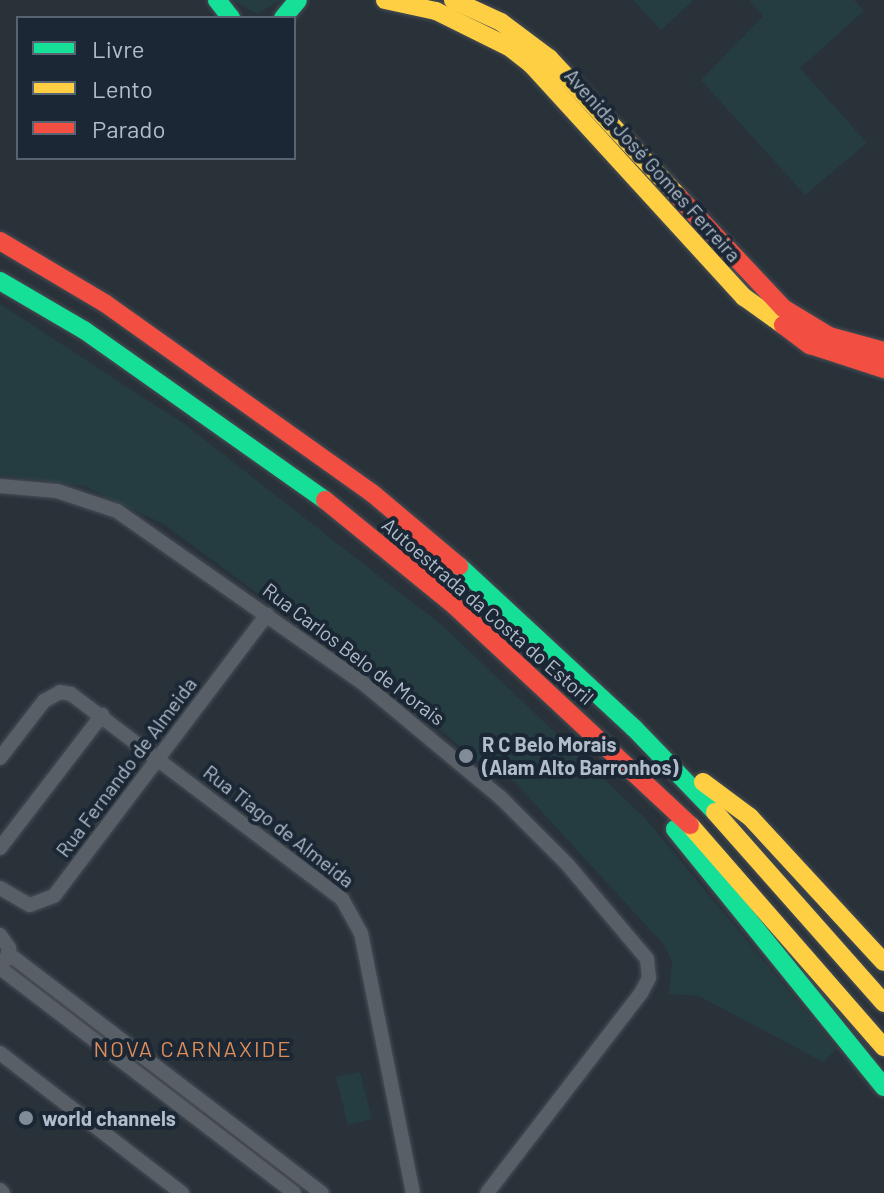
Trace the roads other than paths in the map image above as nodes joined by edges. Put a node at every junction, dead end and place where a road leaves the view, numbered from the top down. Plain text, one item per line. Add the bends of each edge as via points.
1 (217, 0) edge
2 (385, 0) edge
3 (453, 0) edge
4 (301, 1) edge
5 (229, 16) edge
6 (285, 16) edge
7 (0, 241) edge
8 (0, 281) edge
9 (884, 351) edge
10 (884, 369) edge
11 (0, 486) edge
12 (267, 614) junction
13 (102, 715) junction
14 (634, 728) junction
15 (0, 758) edge
16 (158, 758) junction
17 (635, 768) junction
18 (0, 848) edge
19 (0, 888) edge
20 (0, 935) edge
21 (884, 962) edge
22 (3, 963) edge
23 (884, 1003) edge
24 (884, 1047) edge
25 (0, 1053) edge
26 (883, 1087) edge
27 (213, 1110) junction
28 (204, 1125) junction
29 (182, 1193) edge
30 (294, 1193) edge
31 (322, 1193) edge
32 (413, 1193) edge
33 (487, 1193) edge

1 - 5 main road
2 - 10 main road, Avenida José Gomes Ferreira via 436,11 509,47 531,64 744,297 810,345
3 - 9 main road, Avenida José Gomes Ferreira via 501,22 549,58 783,308 829,336
4 - 6 main road
7 - 14 main road, Autoestrada da Costa do Estoril via 106,304 372,493 561,656
8 - 17 main road, Autoestrada da Costa do Estoril via 84,330 307,485 456,607
11 - 12 street, Rua Carlos Belo de Morais via 57,491 117,511
12 - 16 street, Rua Fernando de Almeida
12 - 33 street, Rua Carlos Belo de Morais via 455,756 567,864 647,959 645,986
13 - 15 street via 71,694 53,694
13 - 16 street, Rua Tiago de Almeida
13 - 18 street
14 - 21 main road via 750,817
14 - 23 main road, Autoestrada da Costa do Estoril via 739,837
16 - 19 street, Rua Fernando de Almeida via 48,902 22,904
16 - 32 street, Rua Tiago de Almeida via 351,909 361,933
17 - 24 main road, Autoestrada da Costa do Estoril via 759,898
17 - 26 main road via 684,842
20 - 22 street
22 - 27 street
22 - 28 street
25 - 29 street
27 - 28 street
27 - 31 street
28 - 30 street

